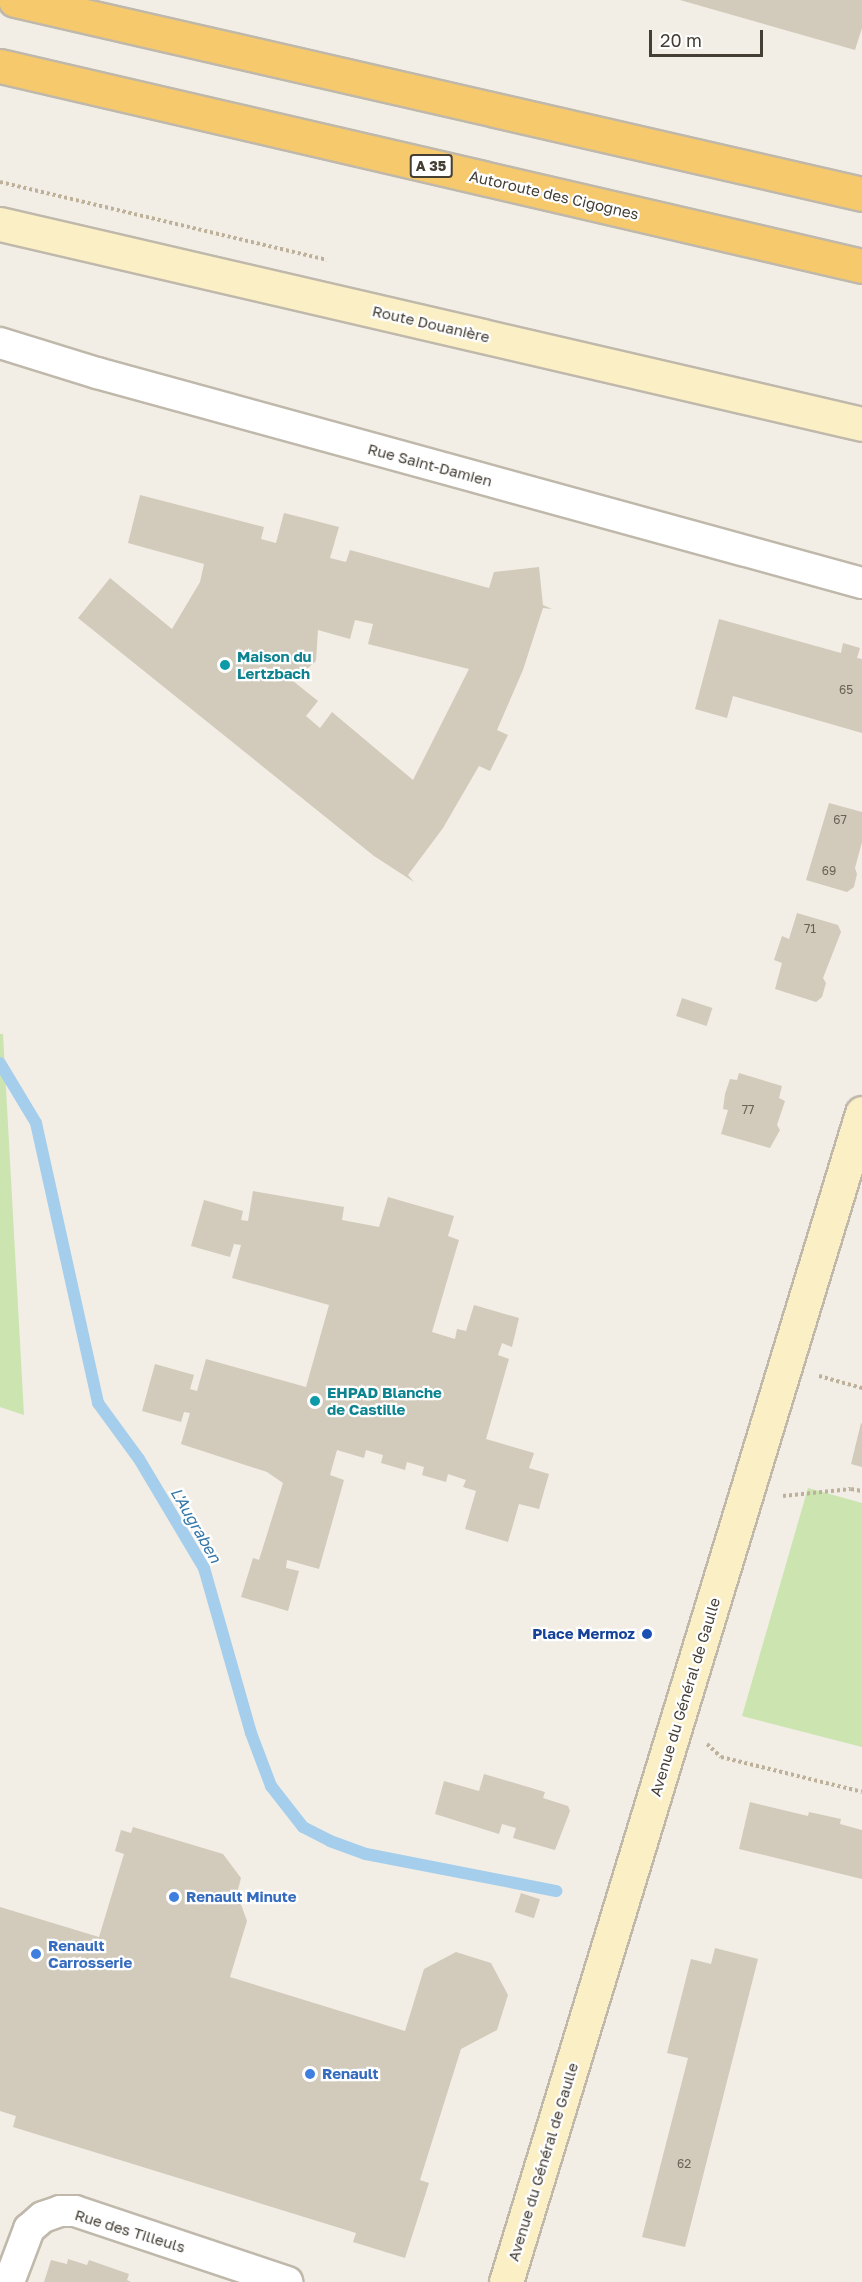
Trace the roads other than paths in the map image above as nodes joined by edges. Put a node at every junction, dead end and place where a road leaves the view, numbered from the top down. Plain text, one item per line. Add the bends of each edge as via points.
1 (15, 0) edge
2 (0, 66) edge
3 (862, 194) edge
4 (0, 224) edge
5 (862, 266) edge
6 (0, 343) edge
7 (862, 424) edge
8 (862, 583) edge
9 (862, 1113) edge
10 (9, 2282) edge
11 (287, 2282) edge
12 (506, 2282) edge

1 - 3 highway
2 - 5 highway, Autoroute des Cigognes / A 35
4 - 7 main road, Route Douanière
6 - 8 street, Rue Saint-Damien
9 - 12 main road, Avenue du Général de Gaulle
10 - 11 street, Rue des Tilleuls via 29,2229 43,2217 75,2211

